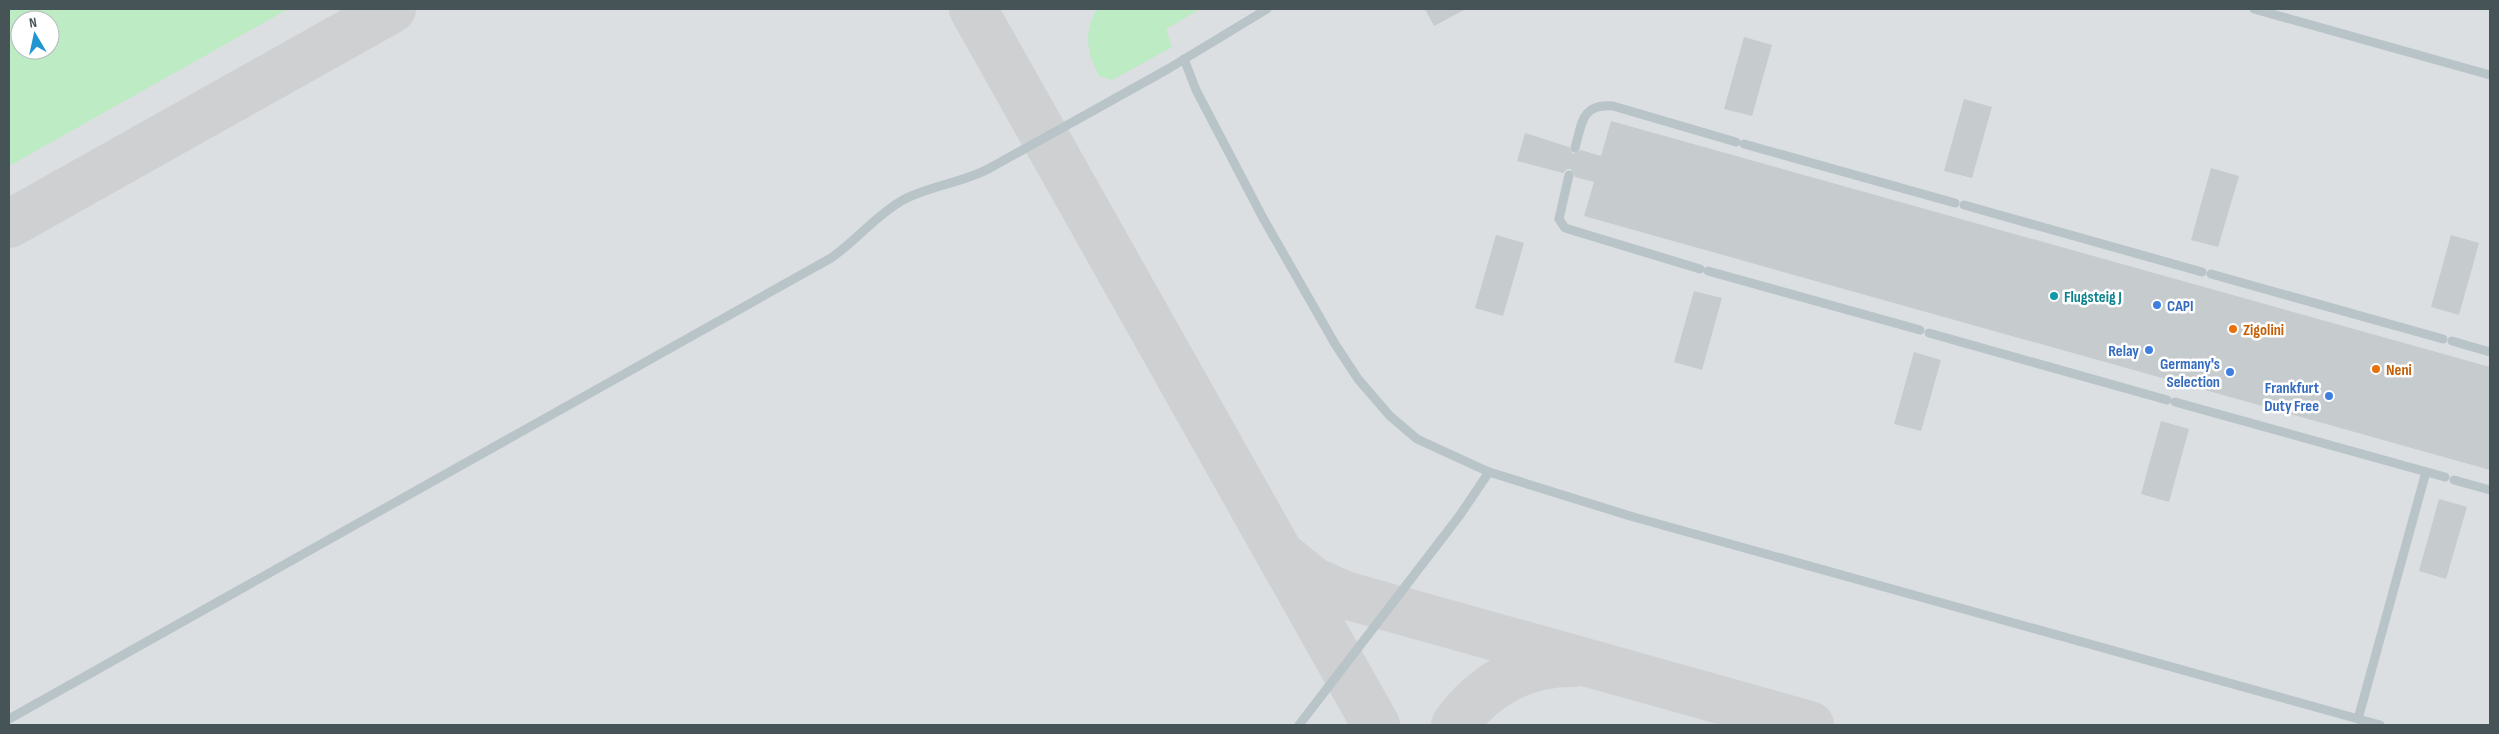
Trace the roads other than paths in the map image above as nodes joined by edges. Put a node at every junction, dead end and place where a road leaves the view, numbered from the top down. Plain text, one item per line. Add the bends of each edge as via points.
1 (1267, 9) edge
2 (2254, 9) edge
3 (1184, 59) junction
4 (2490, 75) edge
5 (1575, 148) dead end
6 (1569, 175) dead end
7 (1955, 203) dead end
8 (1964, 205) dead end
9 (2490, 352) edge
10 (1489, 472) junction
11 (2426, 472) junction
12 (2490, 490) edge
13 (9, 719) edge
14 (2358, 719) junction
15 (1299, 725) edge
16 (2380, 725) edge

1 - 3 lane
2 - 4 lane
3 - 10 lane via 1196,90 1263,218 1358,379 1390,416 1417,439
3 - 13 lane via 972,178 903,200 831,258
5 - 7 lane via 1584,117 1591,109 1600,105 1613,106
6 - 11 lane via 1560,219 1565,228 1704,270
8 - 9 lane
10 - 14 lane via 1630,516
10 - 15 lane via 1460,515
11 - 12 lane
11 - 14 lane
14 - 16 lane

